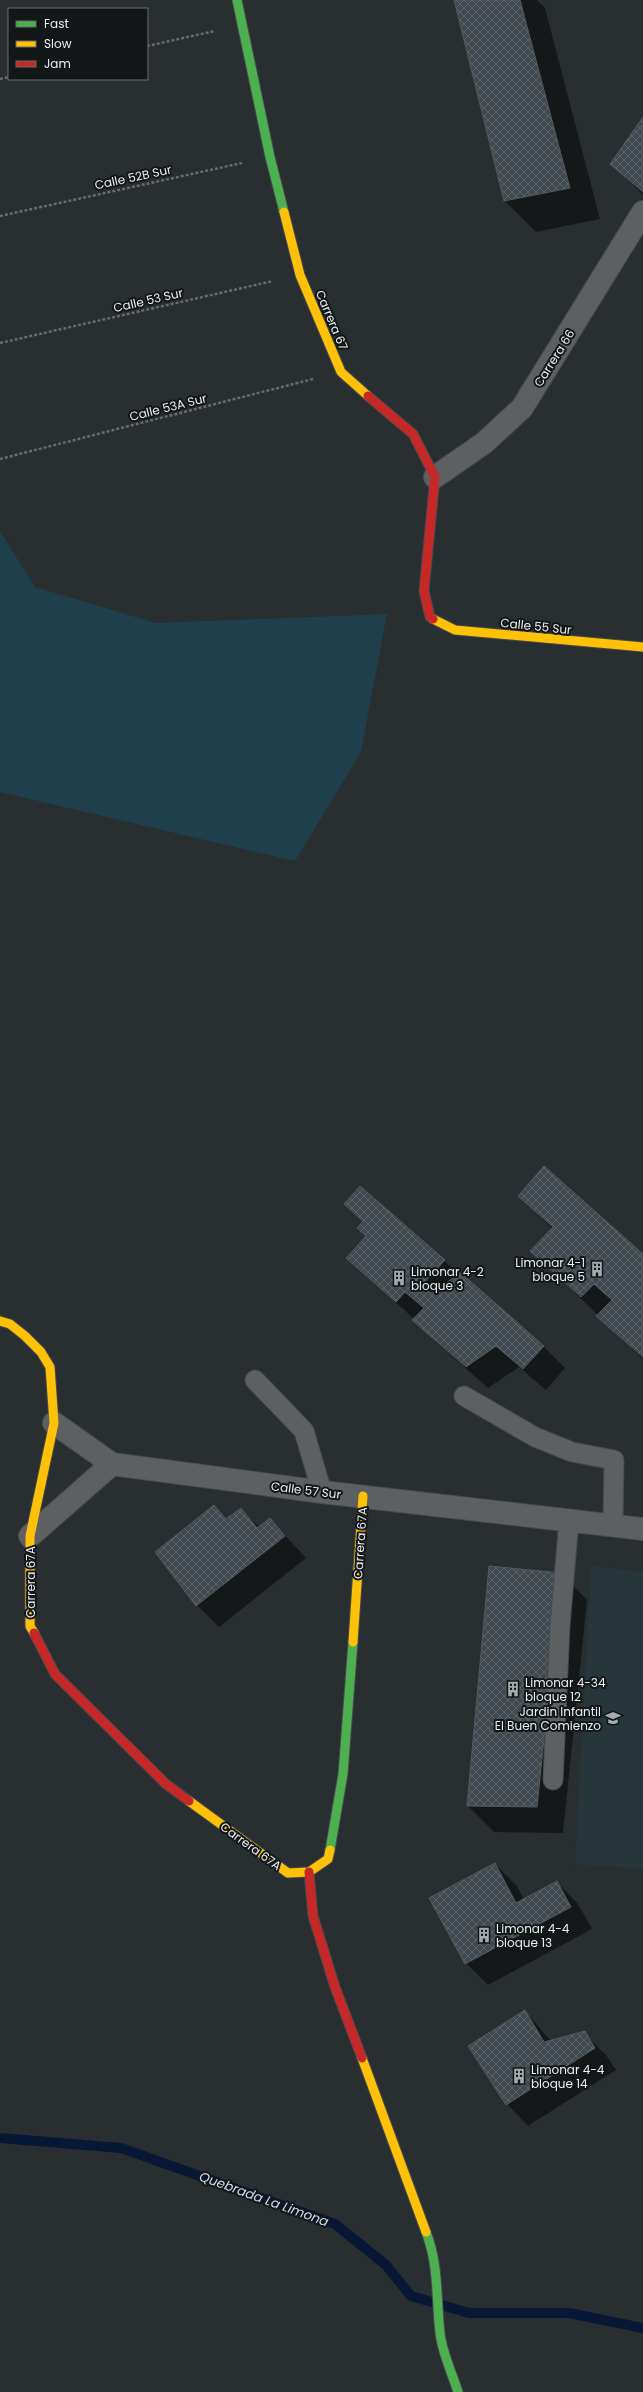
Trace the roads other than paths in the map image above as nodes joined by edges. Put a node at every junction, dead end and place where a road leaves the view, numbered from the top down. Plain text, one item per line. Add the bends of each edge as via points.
1 (238, 0) edge
2 (643, 212) edge
3 (435, 477) junction
4 (643, 647) edge
5 (0, 1321) edge
6 (255, 1380) dead end
7 (464, 1396) dead end
8 (54, 1423) junction
9 (112, 1464) junction
10 (322, 1492) junction
11 (363, 1496) junction
12 (568, 1520) junction
13 (613, 1524) junction
14 (643, 1529) edge
15 (30, 1536) junction
16 (553, 1780) dead end
17 (309, 1872) junction
18 (458, 2392) edge

1 - 3 street, Carrera 67 via 270,156 300,275 341,372 413,434
2 - 3 street, Carrera 66 via 522,408 484,443
3 - 4 street, Calle 55 Sur via 424,591 430,617 456,630
5 - 8 street, Carrera 67A via 10,1324 25,1336 42,1352 50,1367
6 - 10 lane via 304,1431
7 - 13 lane via 535,1437 572,1452 614,1460
8 - 9 street, Calle 57 Sur
8 - 15 street, Carrera 67A
9 - 10 street, Calle 57 Sur
9 - 15 street, Carrera 67A
10 - 11 street, Calle 57 Sur
11 - 12 street, Calle 57 Sur
11 - 17 street, Carrera 67A via 343,1774 328,1859
12 - 13 street, Calle 57 Sur
12 - 16 lane
13 - 14 street, Calle 57 Sur
15 - 17 street, Carrera 67A via 30,1626 56,1674 166,1784 288,1873
17 - 18 street via 313,1916 335,1987 433,2250 438,2284 440,2334

